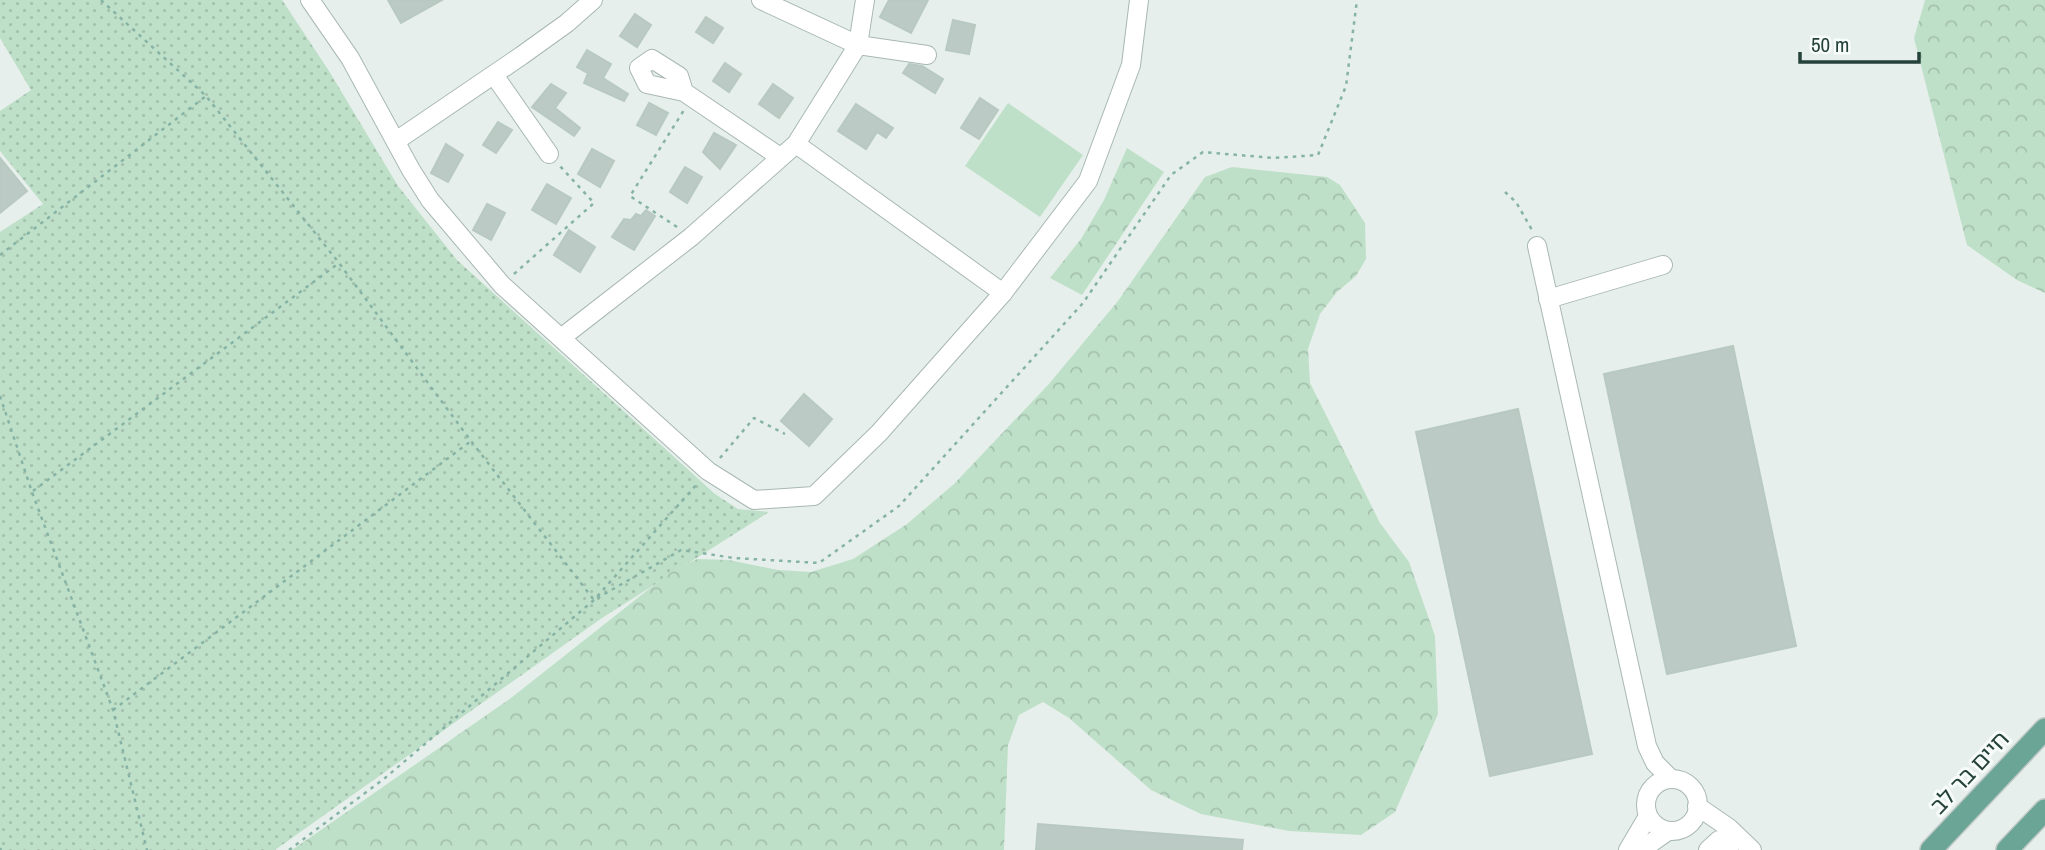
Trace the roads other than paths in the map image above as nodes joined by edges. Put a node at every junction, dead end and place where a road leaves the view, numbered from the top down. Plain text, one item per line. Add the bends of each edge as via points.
1 (310, 0) edge
2 (593, 0) edge
3 (761, 0) edge
4 (865, 0) edge
5 (1139, 0) edge
6 (858, 45) junction
7 (927, 55) dead end
8 (494, 75) junction
9 (688, 94) road end
10 (396, 141) junction
11 (796, 144) junction
12 (549, 154) road end
13 (780, 157) junction
14 (1537, 246) road end
15 (1663, 265) dead end
16 (1003, 293) junction
17 (1548, 299) junction
18 (561, 338) junction
19 (2045, 729) edge
20 (1662, 782) junction
21 (1697, 806) junction
22 (2045, 810) edge
23 (1648, 817) junction
24 (1676, 829) junction
25 (1721, 842) edge
26 (1628, 850) edge
27 (1641, 850) edge
28 (1752, 850) edge
29 (1931, 850) edge
30 (2007, 850) edge

1 - 10 street via 350,58
2 - 8 street
3 - 6 street
4 - 6 street
5 - 16 street via 1130,65 1088,181
6 - 7 street
6 - 11 street
8 - 10 street
8 - 12 street
9 - 13 street
10 - 18 street via 430,200 502,285
11 - 13 street
11 - 16 street
13 - 18 street via 691,237
14 - 17 street
15 - 17 street
16 - 18 street via 878,433 814,496 754,500 708,471
17 - 20 street via 1647,746
19 - 29 main road, חיים בר לב
20 - 21 street via 1679,780 1693,790
20 - 23 street via 1646,800
21 - 24 street via 1691,822
21 - 25 street
22 - 30 main road
23 - 24 street via 1660,828
23 - 26 street
24 - 25 street
24 - 27 street
25 - 28 street

